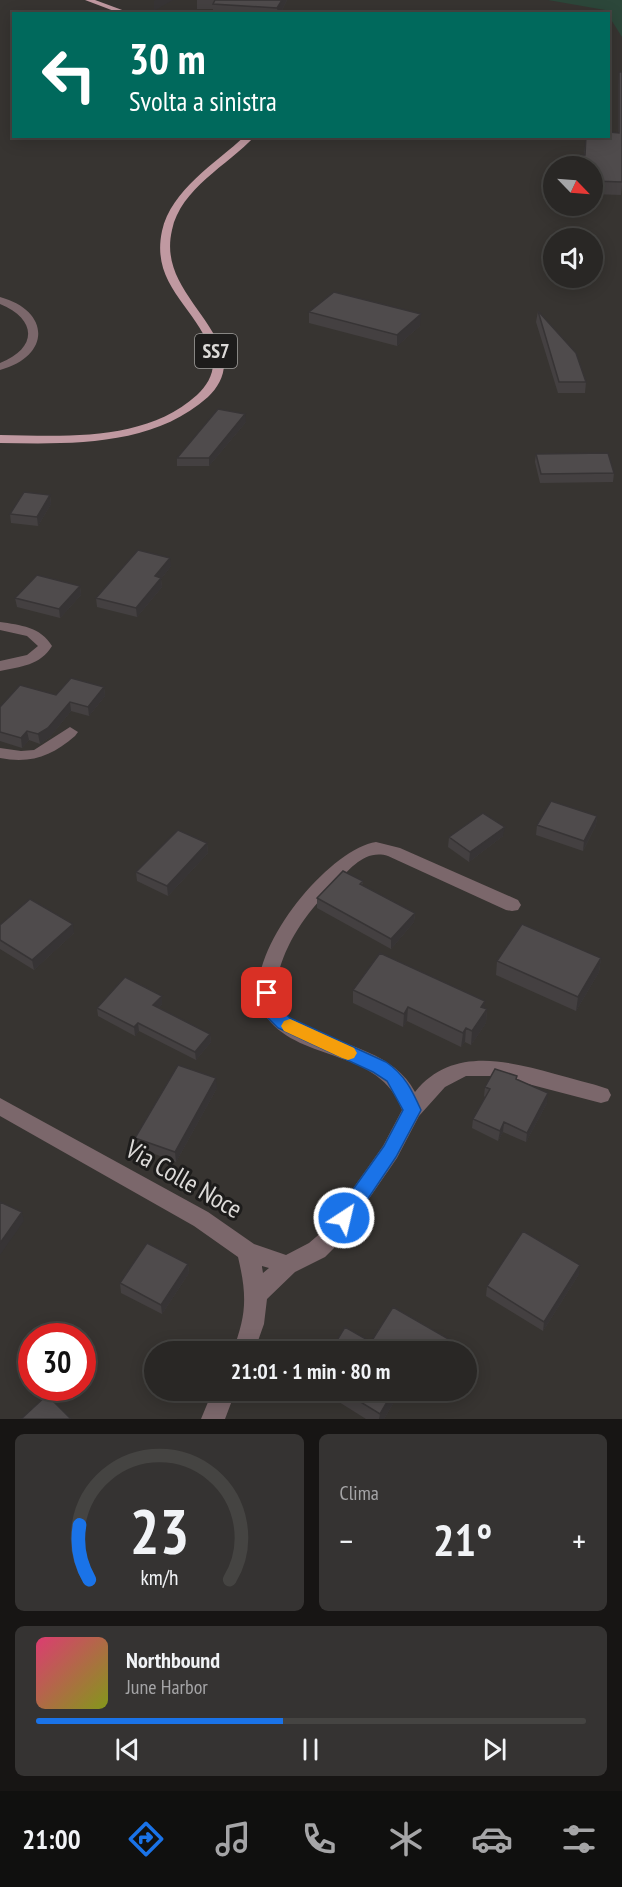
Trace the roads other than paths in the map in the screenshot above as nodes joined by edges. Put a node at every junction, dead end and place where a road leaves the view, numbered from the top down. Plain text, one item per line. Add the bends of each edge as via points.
1 (88, 0) edge
2 (124, 12) edge
3 (249, 138) edge
4 (0, 300) edge
5 (0, 367) edge
6 (0, 439) edge
7 (0, 626) edge
8 (0, 666) edge
9 (70, 732) dead end
10 (0, 753) edge
11 (512, 904) dead end
12 (601, 1095) dead end
13 (0, 1106) edge
14 (412, 1110) junction
15 (247, 1251) junction
16 (287, 1265) junction
17 (258, 1293) junction
18 (247, 1341) edge
19 (220, 1401) edge
20 (213, 1419) edge

1 - 2 main road
3 - 6 main road, SS7 via 184,198 172,216 166,237 166,261 172,280 217,355 218,371 210,389 177,415 131,431 81,438
4 - 5 street via 25,311 34,332 24,355
7 - 8 street via 35,635 45,646 34,657
9 - 10 street via 53,748 37,755 16,757
11 - 14 street via 394,852 370,848 353,856 312,897 282,939 268,983 272,1011 295,1029 394,1076
12 - 14 street via 507,1069 469,1066 441,1080
13 - 15 street, Via Colle Noce via 201,1219
14 - 16 street via 390,1152 330,1238 317,1250
15 - 16 street
15 - 17 street, Via Colle Noce
16 - 17 street
17 - 18 street, Via Colle Noce
19 - 20 street

